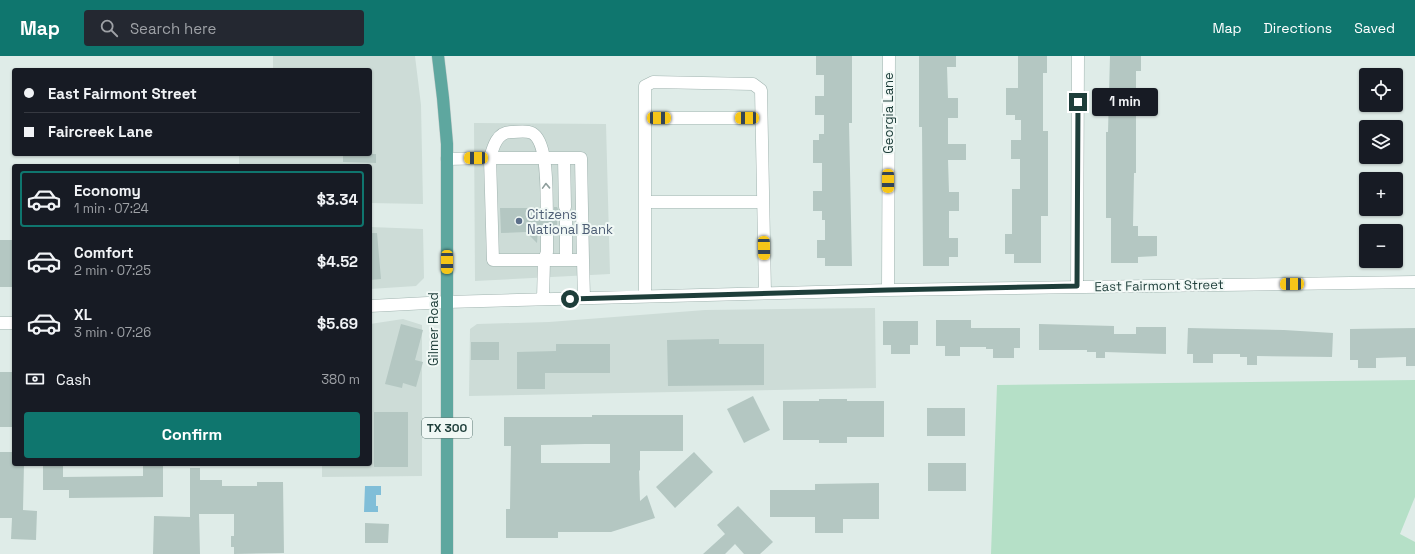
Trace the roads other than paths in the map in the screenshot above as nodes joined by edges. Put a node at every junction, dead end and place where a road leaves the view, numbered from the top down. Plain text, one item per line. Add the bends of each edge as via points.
1 (438, 56) edge
2 (888, 56) edge
3 (1078, 56) edge
4 (645, 118) junction
5 (761, 118) junction
6 (490, 158) junction
7 (545, 158) junction
8 (564, 158) junction
9 (447, 159) junction
10 (645, 202) junction
11 (763, 202) junction
12 (565, 206) dead end
13 (547, 213) dead end
14 (566, 221) dead end
15 (547, 229) dead end
16 (544, 260) junction
17 (566, 260) junction
18 (583, 260) junction
19 (1415, 282) edge
20 (1077, 286) junction
21 (888, 290) junction
22 (765, 293) junction
23 (645, 296) junction
24 (584, 298) junction
25 (543, 299) junction
26 (447, 302) junction
27 (372, 306) edge
28 (0, 323) edge
29 (12, 323) edge
30 (447, 554) edge

1 - 9 main road, Gilmer Road / TX 300
2 - 21 street, Georgia Lane
3 - 20 street
4 - 5 street
4 - 5 street via 645,86 653,82 753,84 761,90
4 - 10 street
5 - 11 street
6 - 7 street
6 - 7 street via 493,145 498,138 507,132 527,131 534,134
6 - 9 street
6 - 16 street via 493,260
7 - 8 street
13 -> 7 street
8 - 12 street
8 - 18 street via 581,158
9 - 26 main road, Gilmer Road / TX 300
10 - 11 street
10 - 23 street
11 - 22 street
14 - 17 street
15 - 16 street via 547,252
16 - 17 street
16 - 25 street
17 - 18 street
18 - 24 street
19 - 20 street, East Fairmont Street
20 - 21 street, East Fairmont Street
21 - 22 street, East Fairmont Street
22 - 23 street, East Fairmont Street
23 - 24 street, East Fairmont Street
24 - 25 street, East Fairmont Street
25 - 26 street, East Fairmont Street
26 - 27 street, East Fairmont Street
26 - 30 main road, Gilmer Road / TX 300
28 - 29 street

